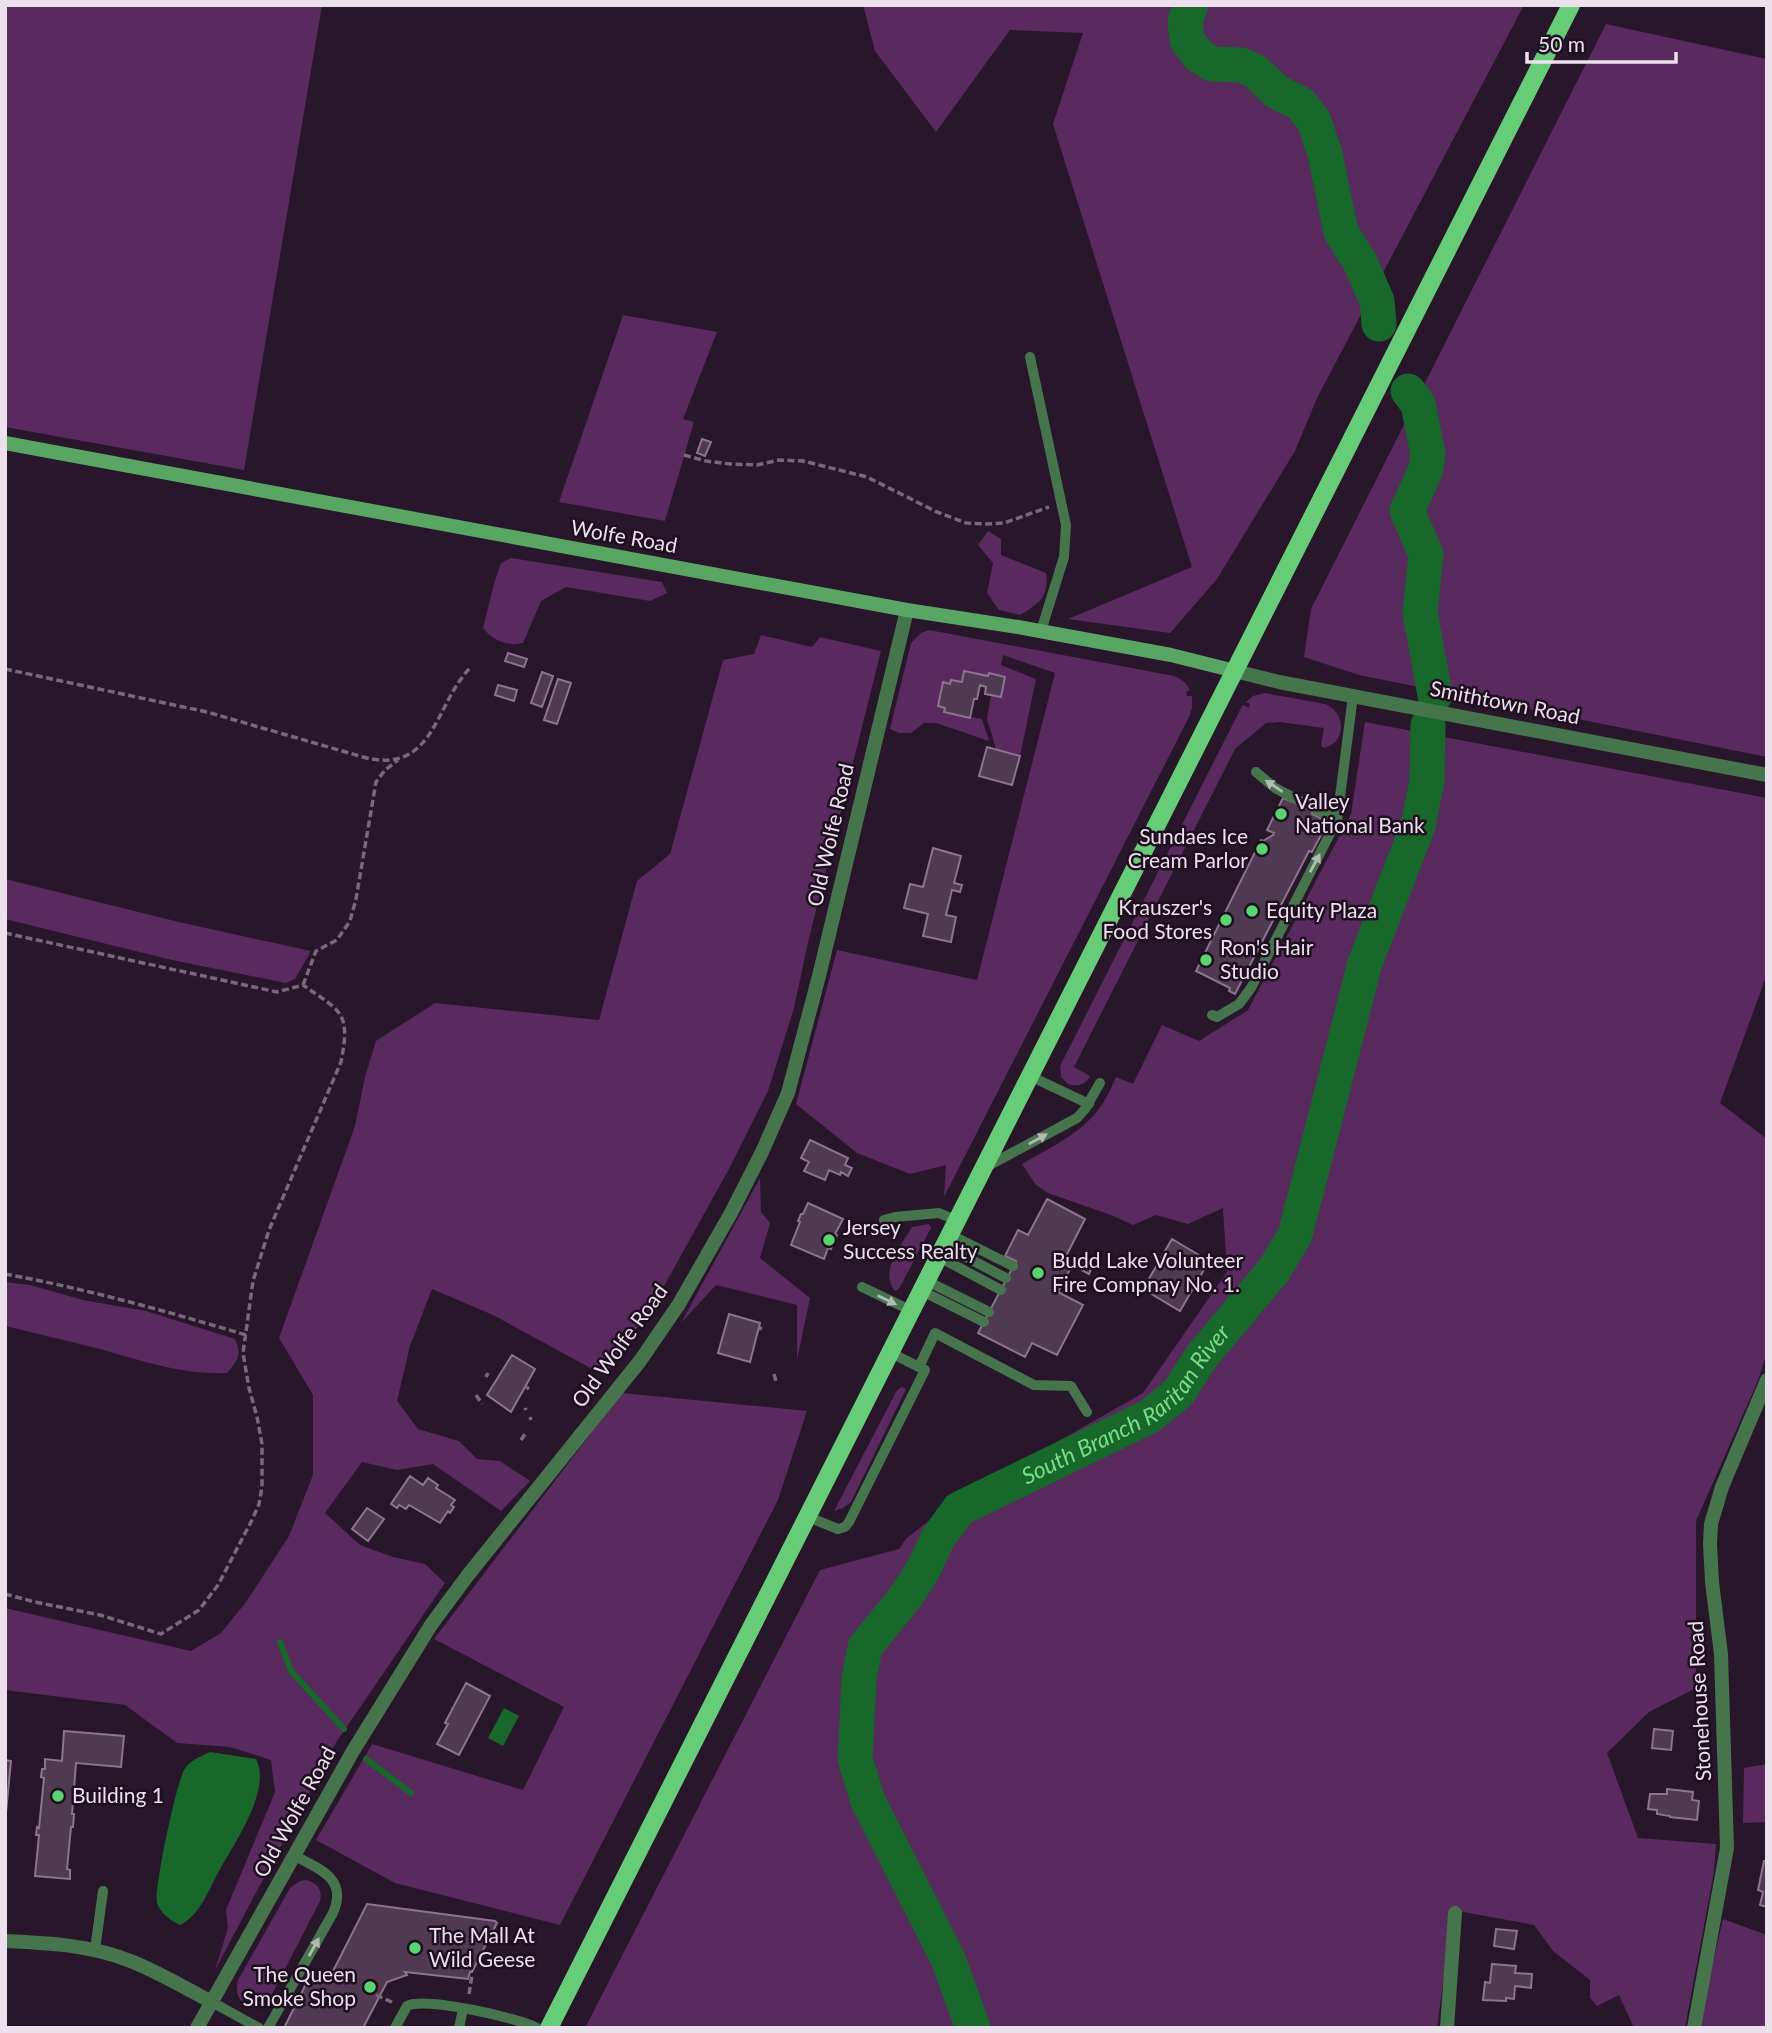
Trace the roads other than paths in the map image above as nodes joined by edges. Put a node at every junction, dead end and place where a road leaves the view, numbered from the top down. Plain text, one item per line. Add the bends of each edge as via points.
1 (1571, 5) edge
2 (1030, 357) dead end
3 (5, 443) edge
4 (907, 610) junction
5 (1041, 631) junction
6 (1235, 671) junction
7 (1353, 696) junction
8 (1256, 772) dead end
9 (1767, 775) edge
10 (1337, 820) junction
11 (1212, 1015) dead end
12 (1030, 1076) junction
13 (1100, 1083) dead end
14 (1089, 1104) junction
15 (984, 1168) junction
16 (884, 1220) dead end
17 (948, 1240) junction
18 (1013, 1266) dead end
19 (1006, 1278) dead end
20 (925, 1286) junction
21 (862, 1287) dead end
22 (1002, 1290) dead end
23 (912, 1311) junction
24 (987, 1317) dead end
25 (891, 1353) junction
26 (919, 1367) junction
27 (1767, 1380) edge
28 (1087, 1412) dead end
29 (808, 1517) junction
30 (295, 1856) junction
31 (103, 1891) dead end
32 (1455, 1913) dead end
33 (5, 1941) edge
34 (94, 1950) junction
35 (210, 2001) junction
36 (463, 2009) junction
37 (197, 2028) edge
38 (259, 2028) edge
39 (268, 2028) edge
40 (395, 2028) edge
41 (460, 2028) edge
42 (537, 2028) edge
43 (549, 2028) edge
44 (1447, 2028) edge
45 (1694, 2028) edge

1 - 6 main road
2 - 5 lane via 1066,525 1065,549
3 - 4 main road, Wolfe Road
4 - 5 main road, Wolfe Road
4 - 30 street, Old Wolfe Road via 788,1093 762,1152 679,1304 640,1361 431,1625
5 - 6 main road, Wolfe Road
6 - 7 street, Smithtown Road
6 - 12 main road
7 - 9 street, Smithtown Road
7 - 10 lane
10 -> 8 lane via 1275,788
11 -> 10 lane via 1217,1017 1239,1004 1251,988
12 - 14 lane
12 - 15 main road
13 - 14 lane
15 -> 14 lane via 1077,1118
15 - 17 main road
16 - 17 lane via 939,1213
17 - 18 lane
17 - 19 lane
17 - 20 main road
17 - 22 lane
20 - 23 main road
20 - 24 lane
21 -> 23 lane
23 - 25 main road
25 - 26 lane
25 - 29 main road
26 - 28 lane via 935,1333 1034,1385 1071,1386
26 - 29 lane via 925,1370 849,1522 838,1529
27 - 45 street, Stonehouse Road via 1711,1524 1721,1654 1727,1849
29 - 43 main road
30 - 35 street, Old Wolfe Road
39 -> 30 lane via 337,1899 329,1876
31 - 34 lane
32 - 44 street
33 - 34 street
34 - 35 street via 132,1962
35 - 37 street, Old Wolfe Road
35 - 38 lane
36 - 40 lane via 413,2002
36 - 41 lane
36 - 42 lane

